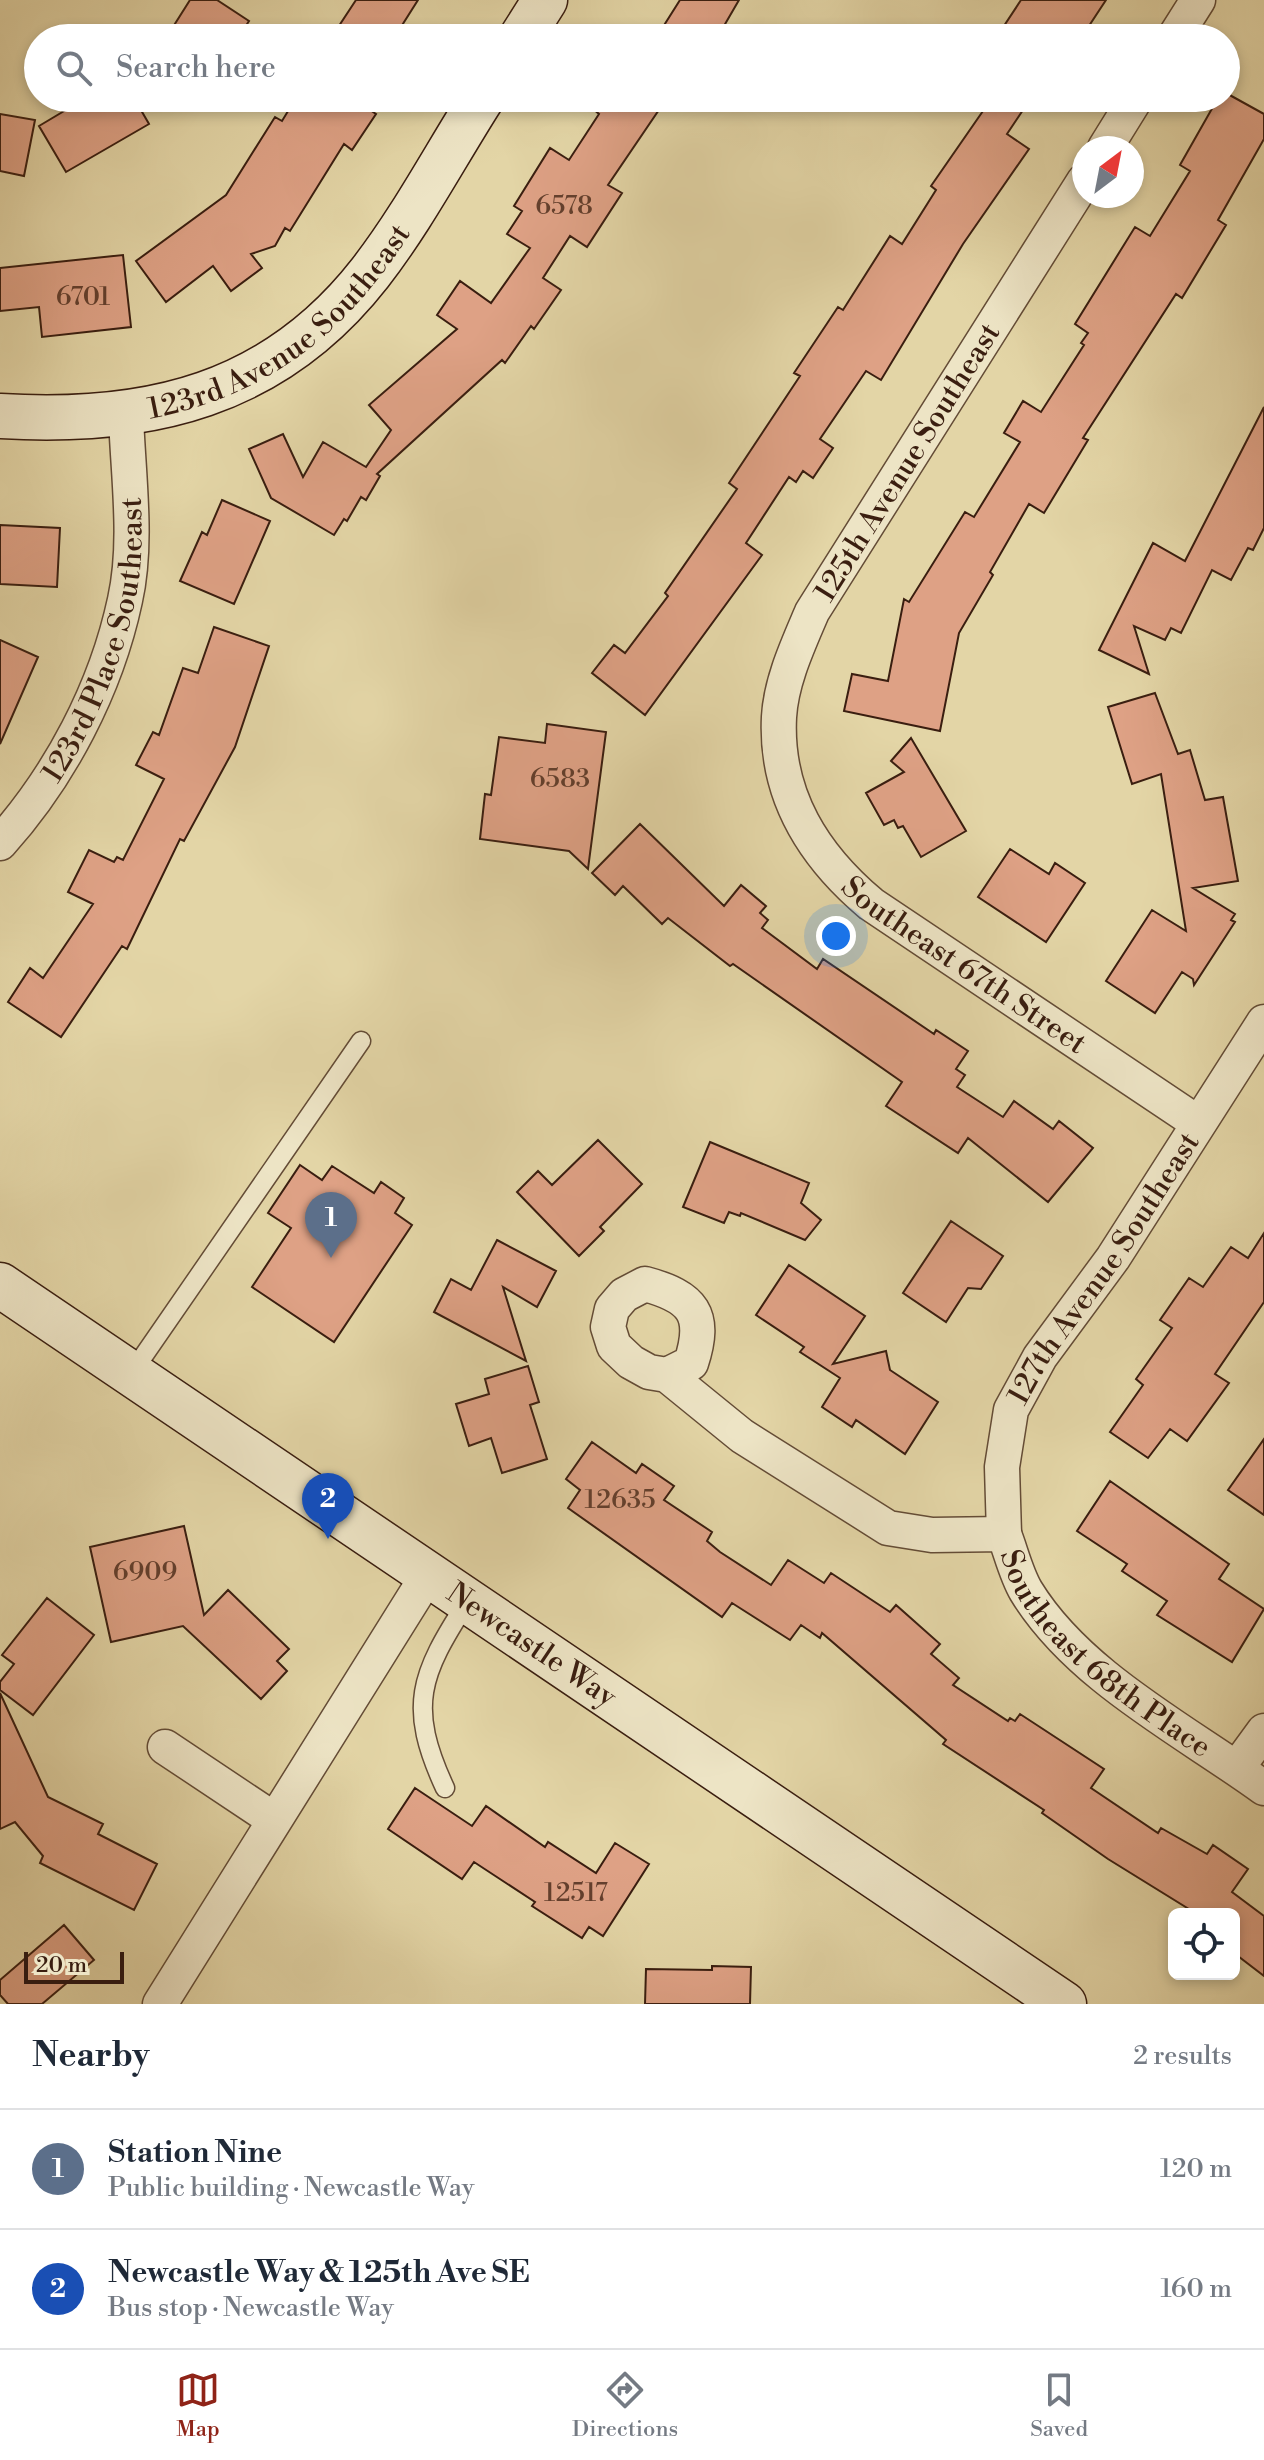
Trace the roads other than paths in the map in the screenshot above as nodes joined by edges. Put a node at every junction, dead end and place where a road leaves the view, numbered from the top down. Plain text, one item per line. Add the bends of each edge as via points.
1 (545, 0) edge
2 (1198, 0) edge
3 (530, 24) edge
4 (1183, 24) edge
5 (473, 112) edge
6 (1127, 112) edge
7 (1112, 136) edge
8 (1072, 200) edge
9 (0, 416) edge
10 (126, 416) junction
11 (783, 762) joint
12 (0, 843) edge
13 (1264, 1022) edge
14 (361, 1041) dead end
15 (1198, 1123) junction
16 (0, 1285) edge
17 (131, 1374) junction
18 (667, 1375) dead end
19 (1004, 1534) junction
20 (428, 1575) junction
21 (467, 1602) junction
22 (1264, 1731) edge
23 (165, 1747) dead end
24 (1237, 1768) junction
25 (445, 1788) dead end
26 (1264, 1788) edge
27 (273, 1819) junction
28 (160, 2004) edge
29 (1064, 2004) edge

1 - 3 main road
2 - 4 street
5 - 10 main road, 123rd Avenue Southeast via 371,272 337,312 249,375 203,398
6 - 7 street
8 - 11 street, 125th Avenue Southeast via 812,612 787,677 779,718
9 - 10 main road, 123rd Avenue Southeast
10 - 12 street, 123rd Place Southeast via 126,598 72,742 48,784
11 - 15 street, Southeast 67th Street via 796,813 812,844 871,904
13 - 15 street, 127th Avenue Southeast
14 - 17 lane
15 - 19 street, 127th Avenue Southeast via 1113,1258 1040,1357 1011,1410 1002,1467
16 - 17 main road, Newcastle Way
17 - 20 main road, Newcastle Way
18 - 19 street, Southeast 68th Place via 742,1436 888,1528 932,1535
19 - 24 street, Southeast 68th Place via 1025,1589 1061,1639
20 - 21 main road, Newcastle Way
20 - 27 street
21 - 25 lane via 434,1654 422,1711 426,1746
21 - 29 main road, Newcastle Way
22 - 24 street
23 - 27 street
24 - 26 street, Southeast 68th Place
27 - 28 street

